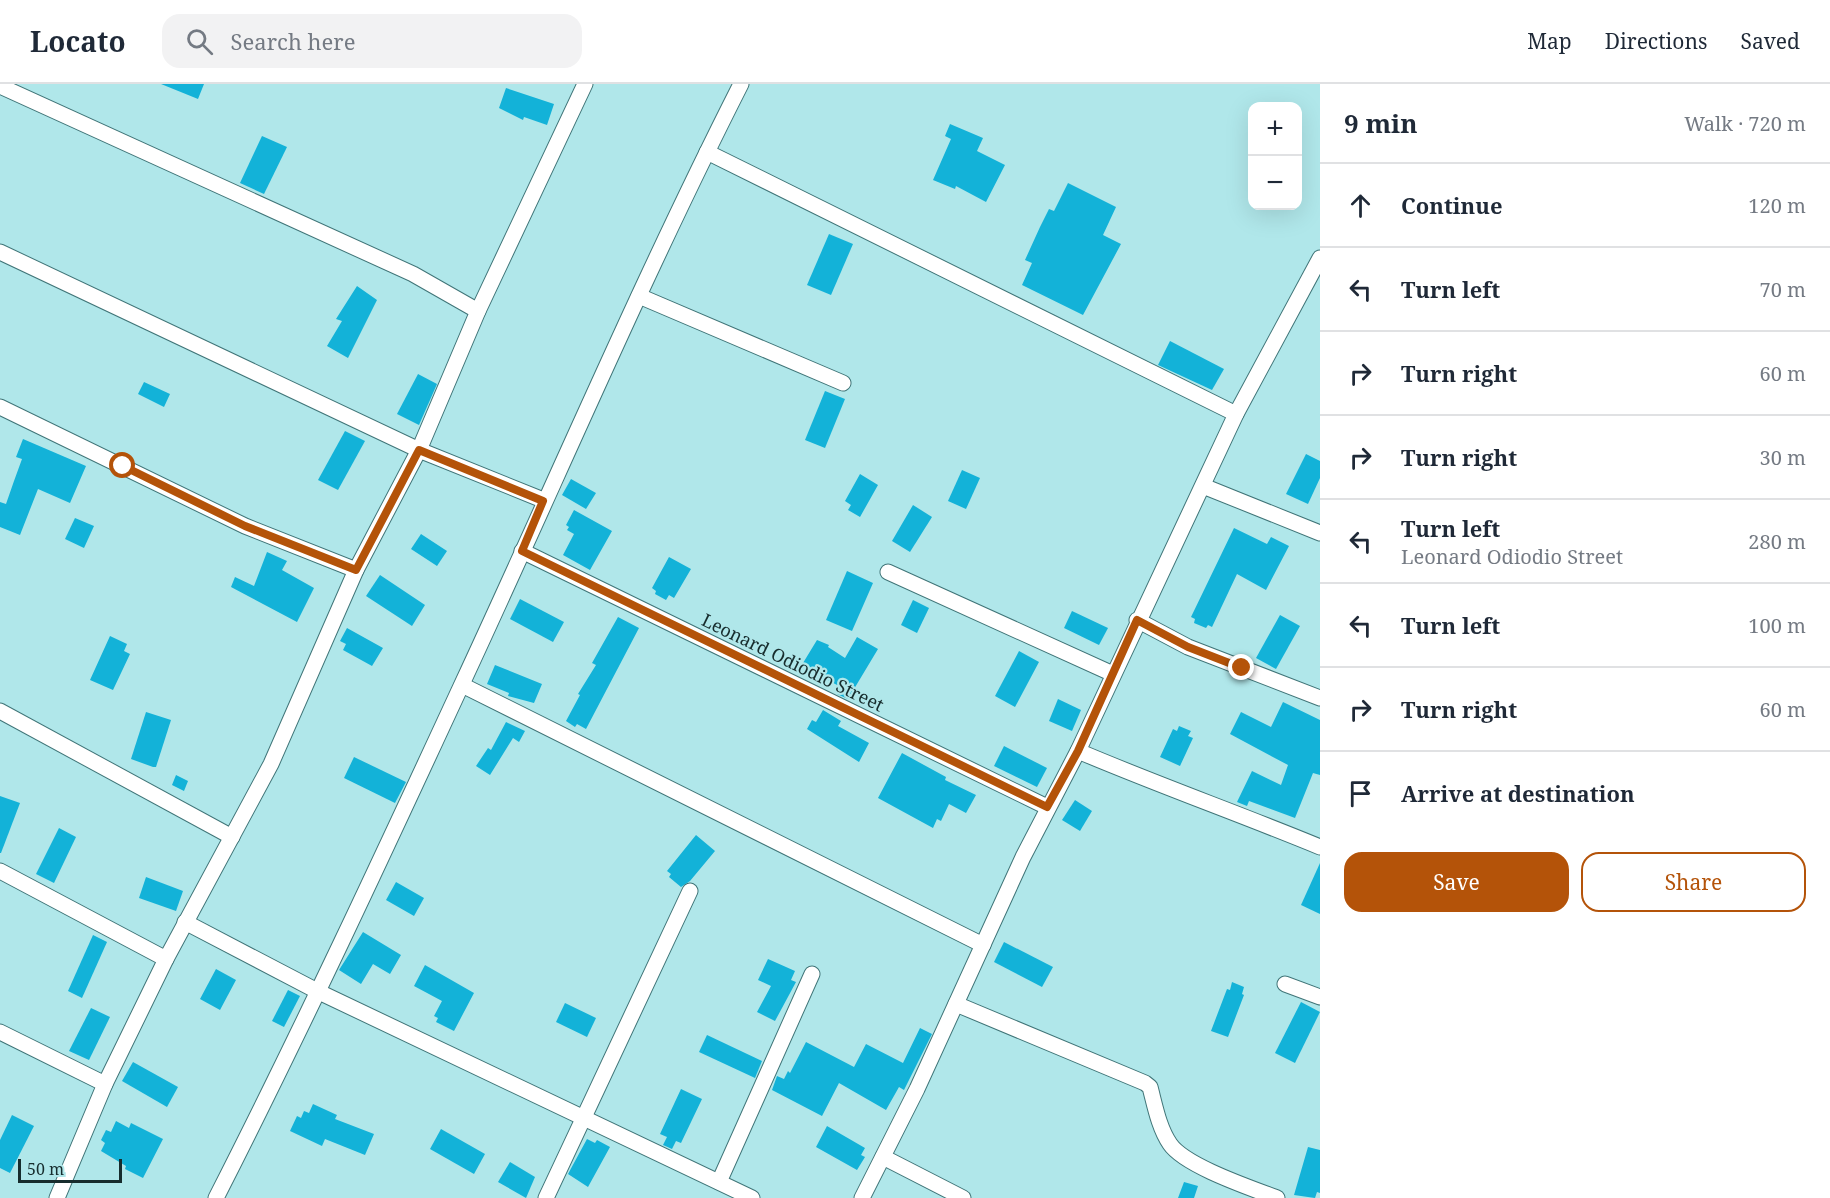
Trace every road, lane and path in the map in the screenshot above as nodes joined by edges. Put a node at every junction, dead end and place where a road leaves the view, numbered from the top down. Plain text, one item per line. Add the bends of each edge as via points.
1 (585, 84) edge
2 (741, 84) edge
3 (0, 86) edge
4 (706, 152) junction
5 (0, 252) edge
6 (1320, 258) edge
7 (639, 296) junction
8 (478, 311) junction
9 (843, 383) dead end
10 (0, 407) edge
11 (1236, 414) junction
12 (419, 450) junction
13 (1203, 486) junction
14 (543, 501) junction
15 (1320, 532) edge
16 (522, 551) junction
17 (356, 570) junction
18 (888, 572) dead end
19 (1137, 620) junction
20 (1113, 674) junction
21 (462, 685) junction
22 (1320, 698) edge
23 (0, 711) edge
24 (1078, 751) junction
25 (1047, 807) junction
26 (232, 837) junction
27 (1320, 847) edge
28 (0, 871) edge
29 (690, 891) dead end
30 (185, 922) junction
31 (983, 945) junction
32 (166, 958) junction
33 (812, 974) dead end
34 (1285, 984) dead end
35 (319, 992) junction
36 (1320, 997) edge
37 (956, 1004) junction
38 (0, 1032) edge
39 (105, 1084) junction
40 (584, 1119) junction
41 (883, 1157) junction
42 (719, 1182) junction
43 (57, 1198) edge
44 (216, 1198) edge
45 (546, 1198) edge
46 (752, 1198) edge
47 (862, 1198) edge
48 (963, 1198) edge
49 (1277, 1198) edge

1 - 8 street
2 - 4 street
3 - 8 street via 413,274
4 - 7 street
4 - 11 street
5 - 12 street
6 - 11 street
7 - 9 street
7 - 14 street
8 - 12 street
10 - 17 street via 245,526
11 - 13 street
12 - 14 street
12 - 17 street
13 - 15 street
13 - 19 street
14 - 16 street
16 - 21 street
16 - 25 street, Leonard Odiodio Street
17 - 26 street via 271,764
18 - 20 street
19 - 20 street
19 - 22 street via 1188,647
20 - 24 street
21 - 31 street
21 - 35 street
23 - 26 street
24 - 25 street
24 - 27 street
25 - 31 street
26 - 30 street
28 - 32 street
29 - 40 street
30 - 32 street
30 - 35 street
31 - 37 street
32 - 39 street
33 - 42 street
34 - 36 street
35 - 40 street
35 - 44 street
37 - 41 street
37 - 49 street via 1145,1083 1171,1147 1213,1173
38 - 39 street
39 - 43 street
40 - 42 street
40 - 45 street
41 - 47 street
41 - 48 street
42 - 46 street

